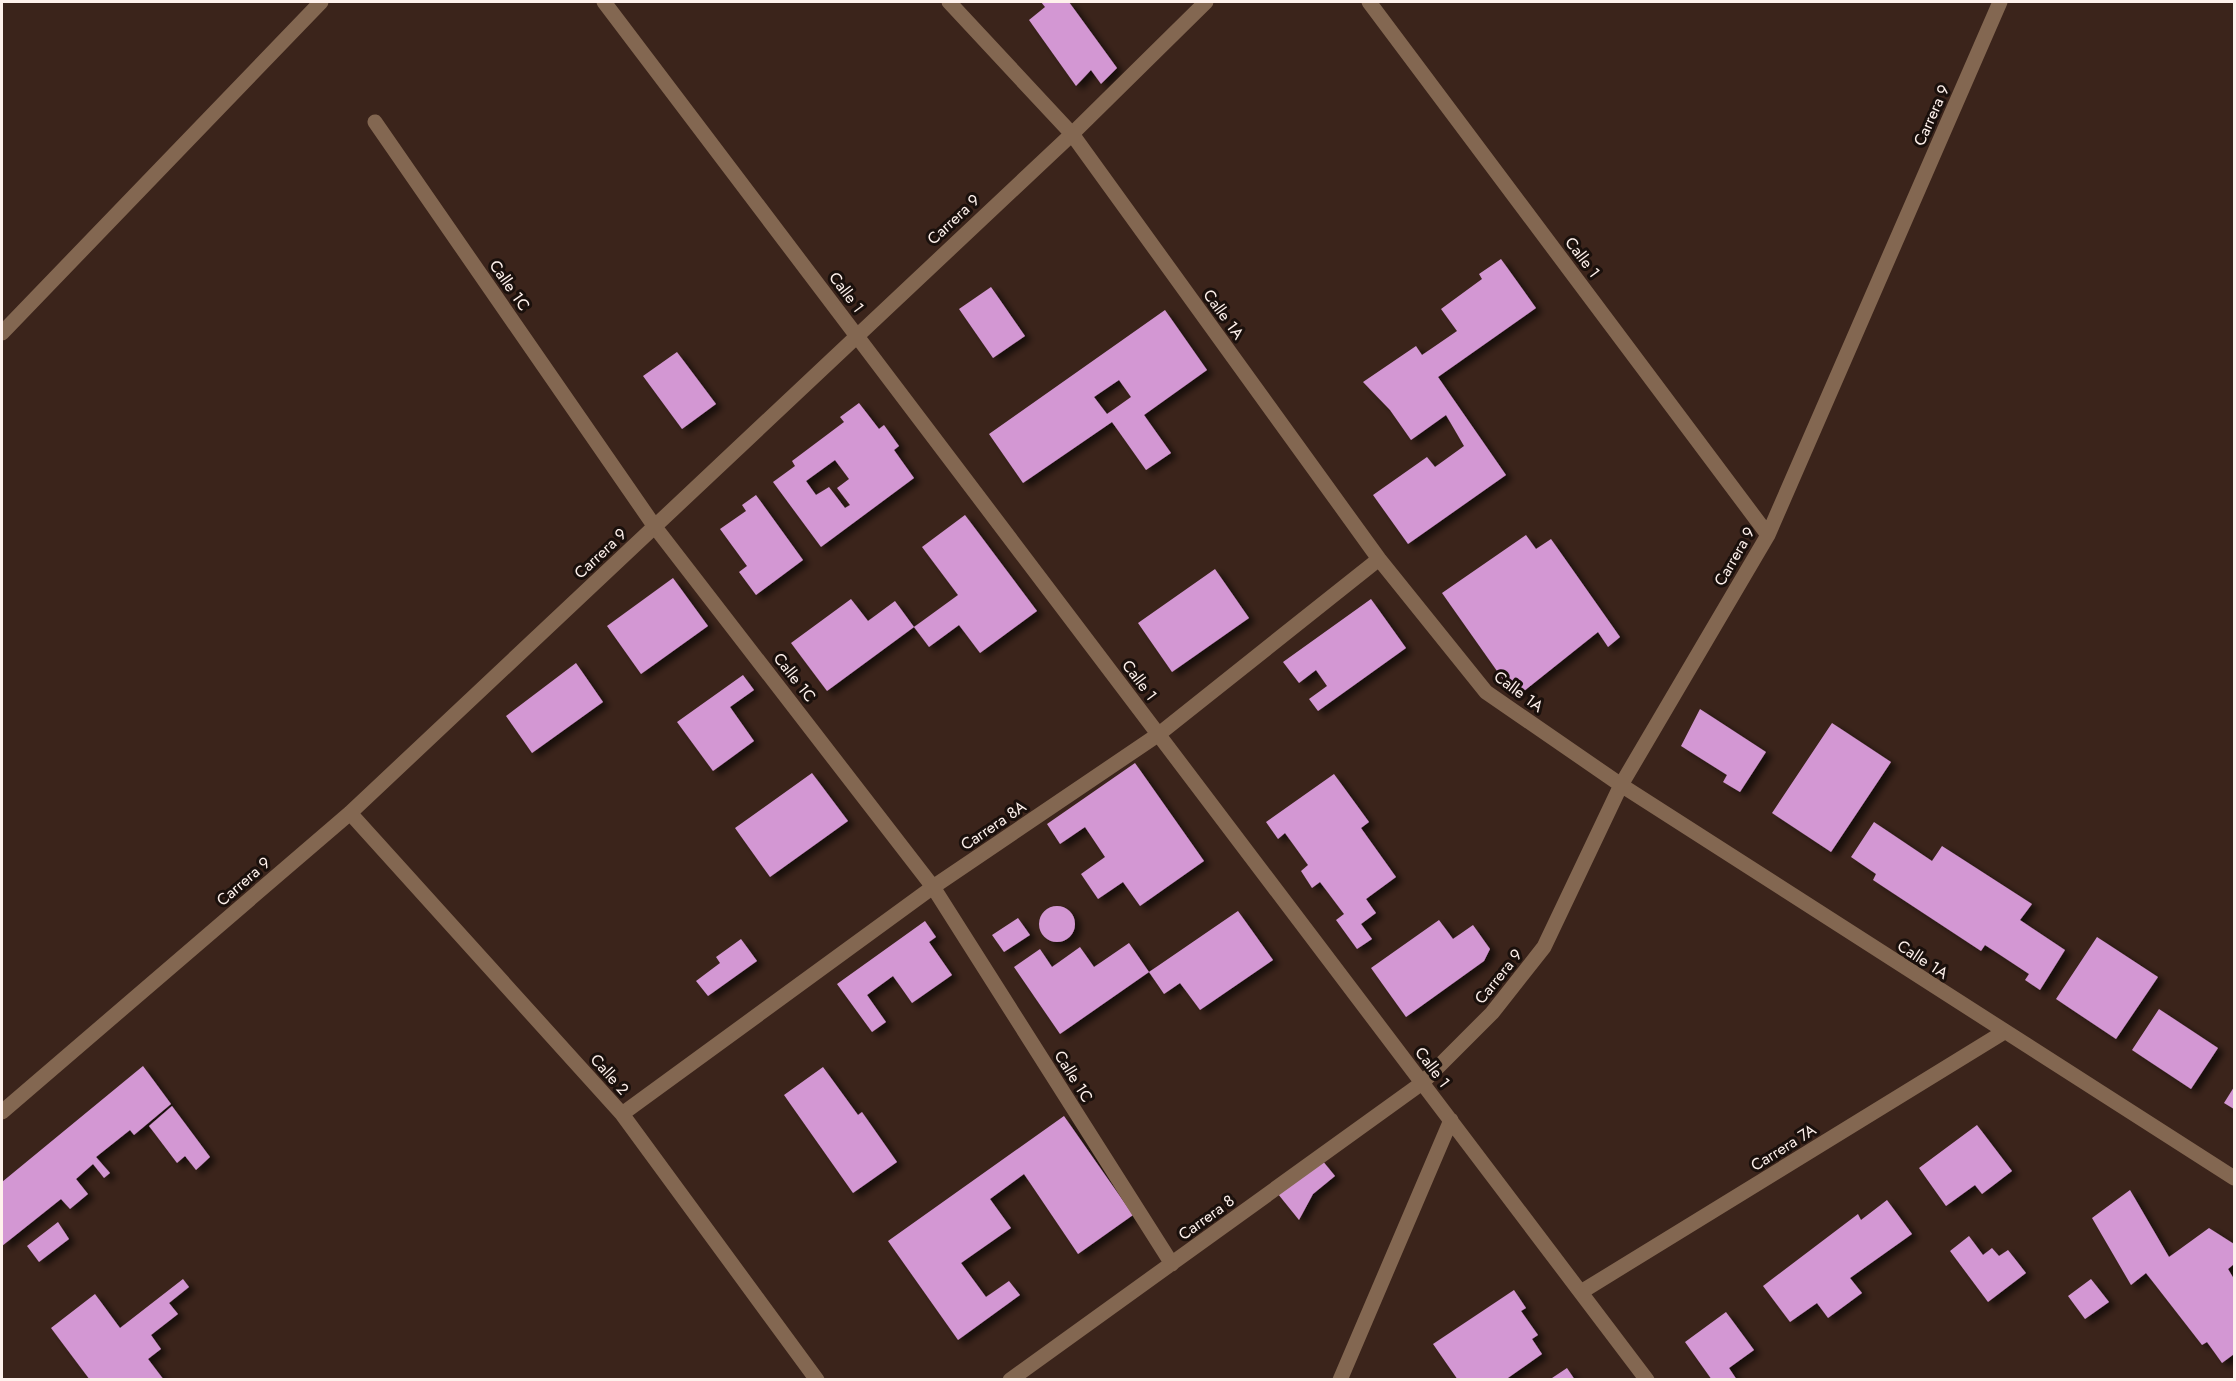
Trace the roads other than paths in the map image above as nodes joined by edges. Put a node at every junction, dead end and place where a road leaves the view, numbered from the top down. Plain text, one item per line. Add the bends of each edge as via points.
1 (321, 2) edge
2 (604, 2) edge
3 (949, 2) edge
4 (1206, 2) edge
5 (1369, 2) edge
6 (2000, 2) edge
7 (375, 122) dead end
8 (1071, 134) junction
9 (2, 333) edge
10 (856, 335) junction
11 (655, 527) junction
12 (1768, 535) junction
13 (1379, 559) junction
14 (1159, 734) junction
15 (1621, 785) junction
16 (350, 813) junction
17 (933, 887) junction
18 (2004, 1032) junction
19 (1422, 1083) junction
20 (2, 1112) edge
21 (622, 1114) junction
22 (1451, 1120) junction
23 (2235, 1178) edge
24 (1172, 1264) junction
25 (1581, 1292) junction
26 (817, 1380) edge
27 (1010, 1380) edge
28 (1341, 1380) edge
29 (1647, 1380) edge

1 - 9 street
2 - 10 street, Calle 1
3 - 8 street, Calle 1A
4 - 8 street, Carrera 9
5 - 12 street, Calle 1
6 - 12 street, Carrera 9
7 - 11 street, Calle 1C
8 - 10 street, Carrera 9
8 - 13 street, Calle 1A
10 - 11 street, Carrera 9
10 - 14 street, Calle 1
11 - 16 street, Carrera 9
11 - 17 street, Calle 1C
12 - 15 street, Carrera 9
13 - 14 street, Carrera 8A
13 - 15 street, Calle 1A via 1486,692
14 - 17 street, Carrera 8A
14 - 19 street, Calle 1
15 - 18 street, Calle 1A
15 - 19 street, Carrera 9 via 1544,946 1492,1013
16 - 20 street, Carrera 9
16 - 21 street, Calle 2
17 - 21 street, Carrera 8A
17 - 24 street, Calle 1C
18 - 23 street, Calle 1A
18 - 25 street, Carrera 7A
19 - 22 street, Calle 1
19 - 24 street, Carrera 8
21 - 26 street, Calle 2
22 - 25 street, Calle 1
22 - 28 street
24 - 27 street, Carrera 8
25 - 29 street, Calle 1

